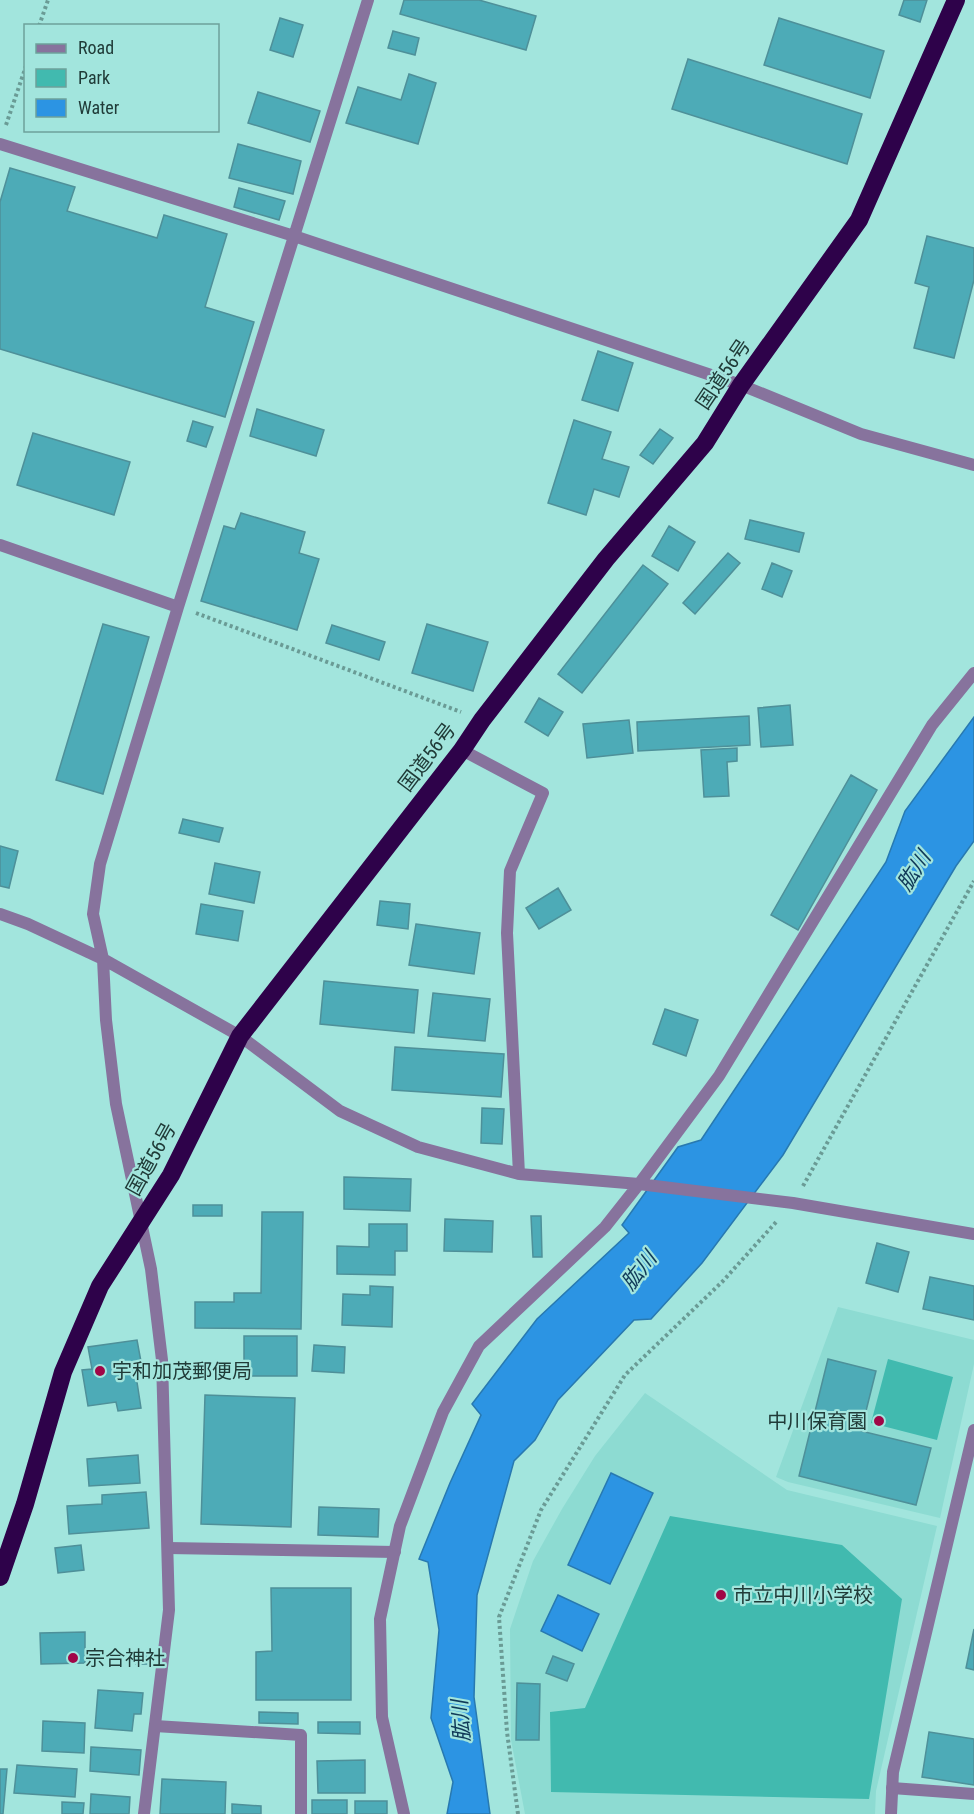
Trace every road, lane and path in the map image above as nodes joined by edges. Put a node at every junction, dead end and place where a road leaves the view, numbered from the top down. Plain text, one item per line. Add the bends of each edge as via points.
1 (48, 0) edge
2 (368, 0) edge
3 (956, 0) edge
4 (40, 24) edge
5 (24, 72) edge
6 (2, 138) edge
7 (294, 236) junction
8 (741, 385) junction
9 (974, 465) edge
10 (0, 545) edge
11 (178, 607) junction
12 (974, 673) edge
13 (482, 720) junction
14 (462, 750) junction
15 (974, 880) edge
16 (0, 914) edge
17 (103, 958) junction
18 (240, 1036) junction
19 (519, 1174) junction
20 (642, 1185) junction
21 (793, 1203) junction
22 (141, 1221) junction
23 (974, 1234) edge
24 (974, 1430) edge
25 (168, 1548) junction
26 (395, 1552) junction
27 (0, 1577) edge
28 (155, 1726) junction
29 (892, 1788) junction
30 (974, 1794) edge
31 (144, 1814) edge
32 (301, 1814) edge
33 (405, 1814) edge
34 (518, 1814) edge
35 (891, 1814) edge

1 - 4 path
2 - 7 street
3 - 8 highway, 国道56号 via 859,220
5 - 6 path
6 - 7 street
7 - 8 street
7 - 11 street
8 - 9 street via 861,434
8 - 13 highway, 国道56号 via 705,443 606,559
10 - 11 street
11 - 13 path
11 - 17 street via 100,864 93,914
12 - 20 street via 932,725 719,1076
13 - 14 highway, 国道56号
14 - 18 highway, 国道56号
14 - 19 street via 543,794 510,871 507,933
15 - 21 path
16 - 17 street
17 - 18 street
17 - 22 street via 116,1104
18 - 19 street via 340,1111 417,1147
18 - 22 highway, 国道56号 via 171,1175
19 - 20 street
20 - 21 street
20 - 26 street via 605,1227 479,1346 443,1412 400,1526
21 - 23 street
21 - 34 path via 723,1281 625,1375 541,1510 499,1617 507,1732
22 - 25 street via 162,1360
22 - 27 highway, 国道56号 via 100,1286 63,1372
24 - 29 street
25 - 26 street
25 - 28 street via 169,1610
26 - 33 street via 380,1619 382,1717
28 - 31 street
28 - 32 street via 301,1735
29 - 30 street
29 - 35 street

